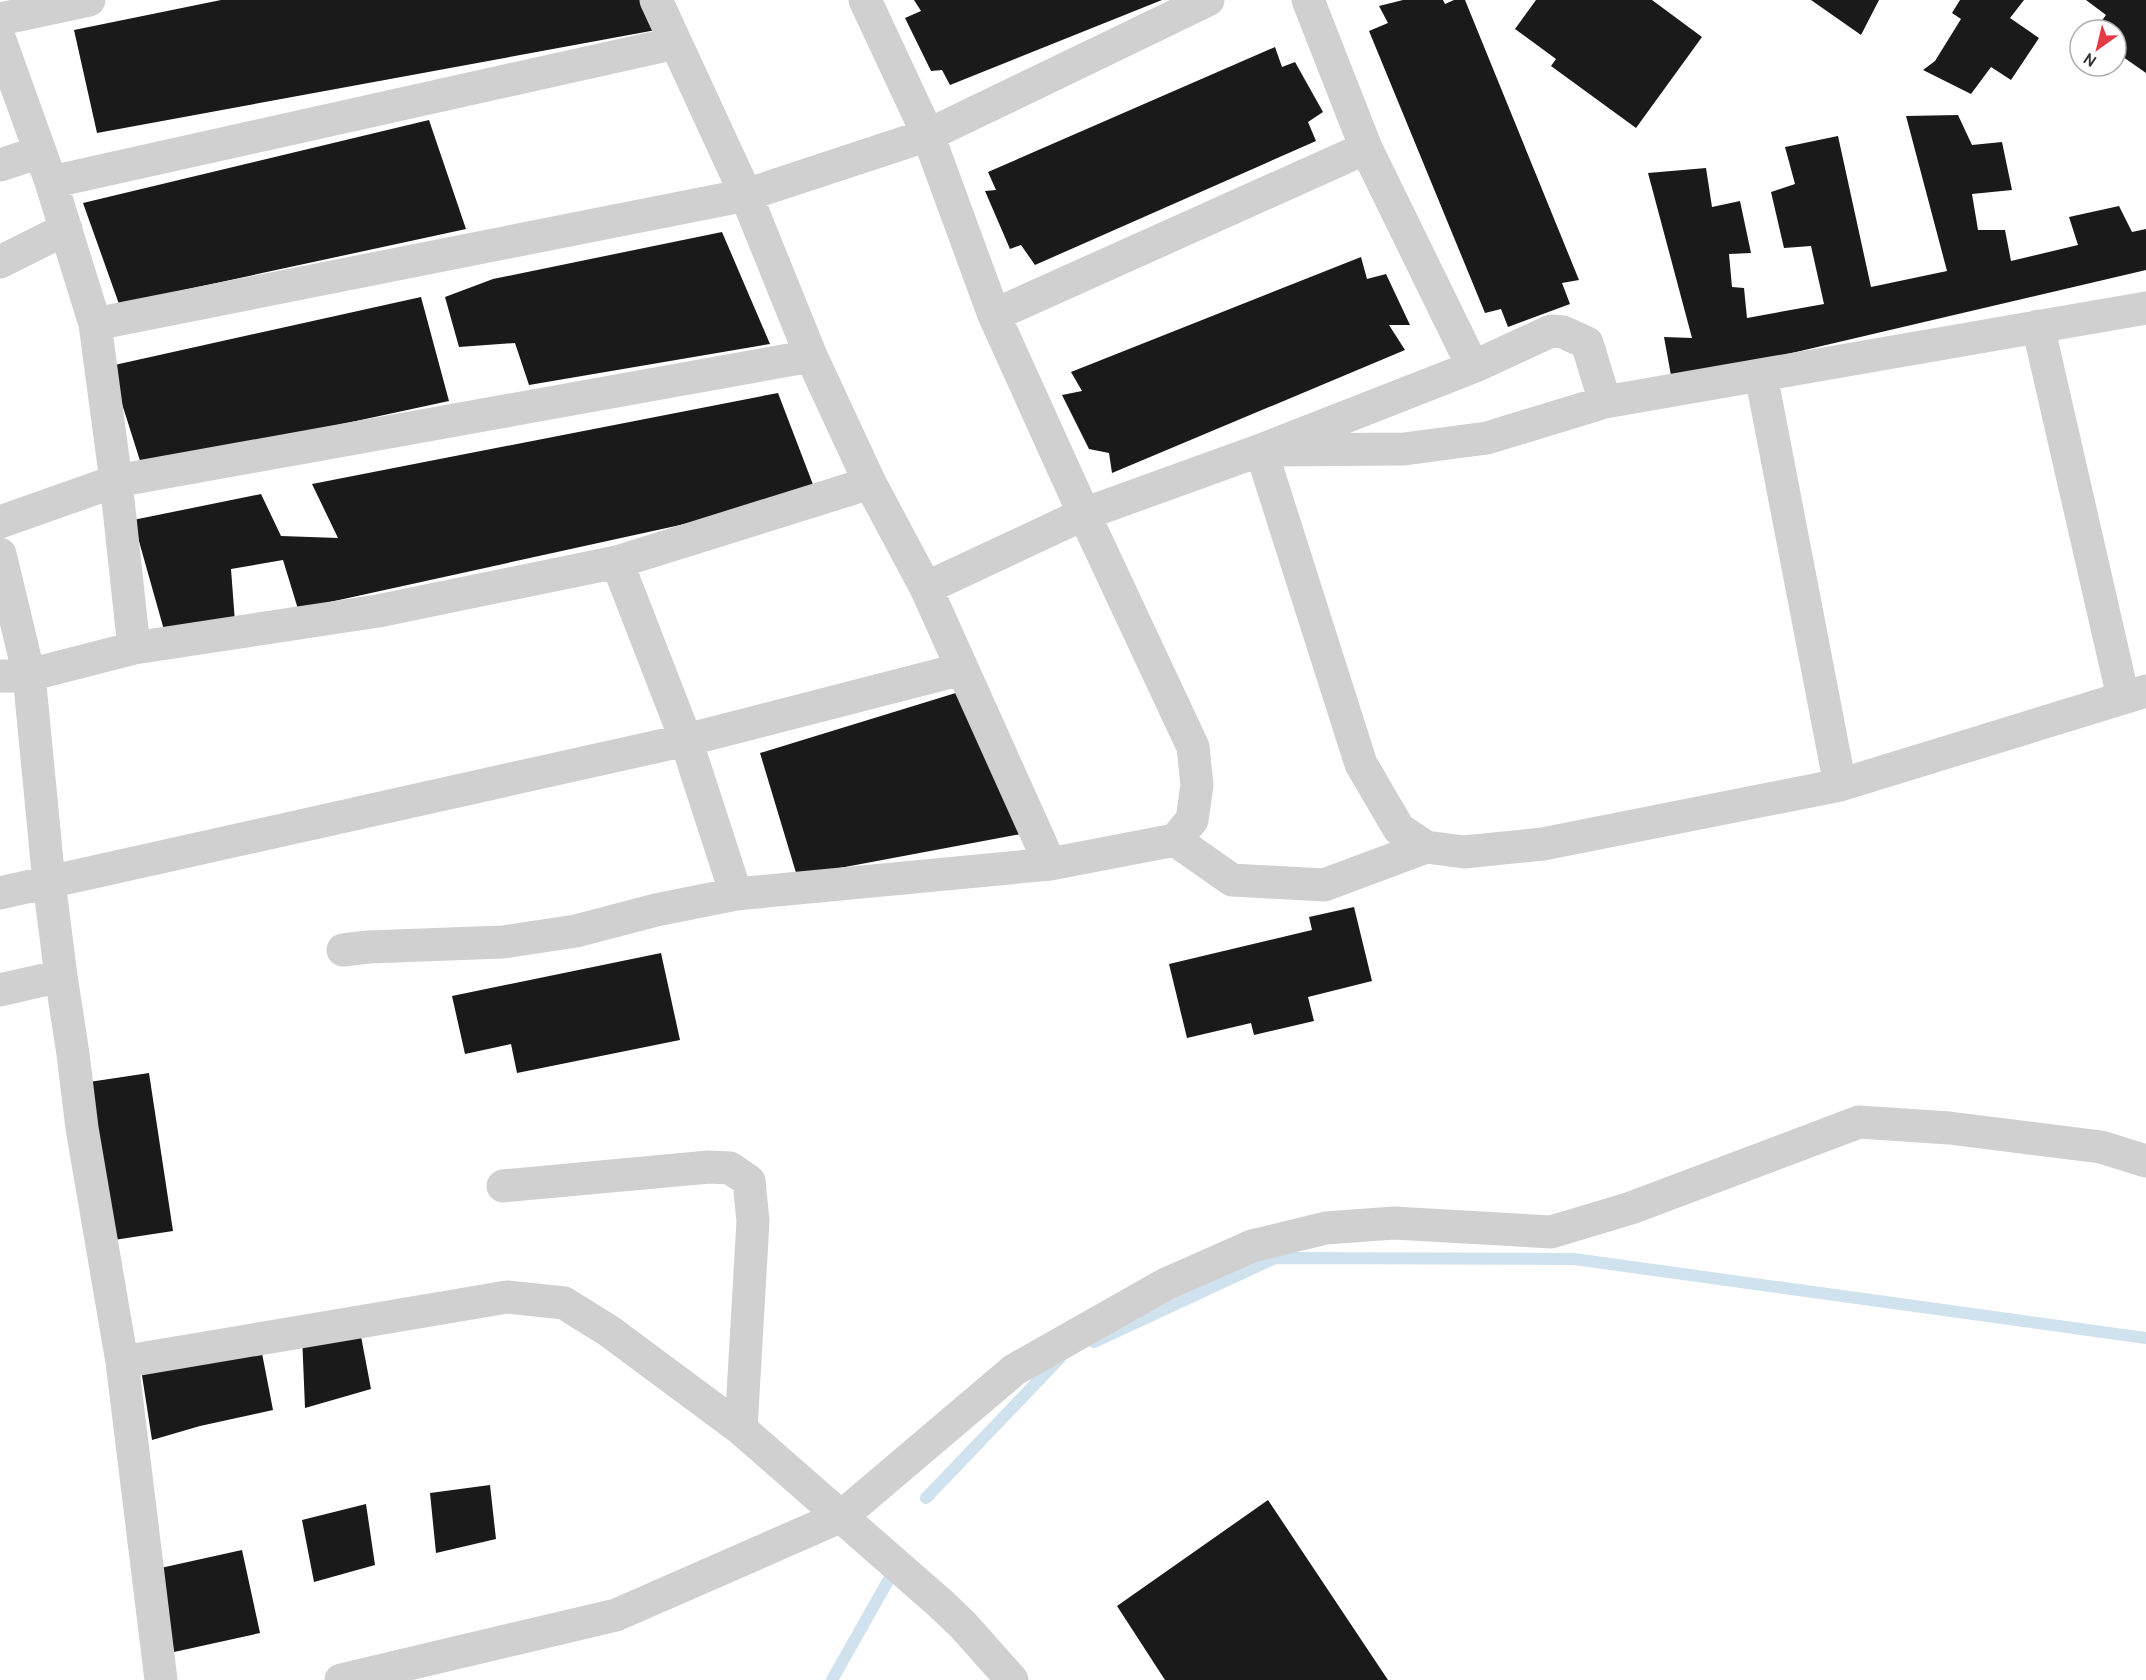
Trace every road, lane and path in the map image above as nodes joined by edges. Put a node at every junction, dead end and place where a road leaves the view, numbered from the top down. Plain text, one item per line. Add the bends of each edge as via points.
1 (89, 0) edge
2 (656, 0) edge
3 (865, 0) edge
4 (1208, 0) edge
5 (1308, 0) edge
6 (0, 19) edge
7 (0, 40) edge
8 (676, 43) junction
9 (928, 135) junction
10 (1366, 148) junction
11 (40, 152) junction
12 (0, 165) edge
13 (51, 182) junction
14 (746, 195) junction
15 (66, 229) junction
16 (0, 262) edge
17 (2146, 308) edge
18 (994, 315) junction
19 (95, 324) junction
20 (2038, 326) junction
21 (811, 356) junction
22 (1473, 367) junction
23 (1761, 375) junction
24 (1605, 402) junction
25 (1260, 450) junction
26 (116, 481) junction
27 (870, 483) junction
28 (1084, 514) junction
29 (0, 522) edge
30 (0, 554) edge
31 (617, 562) junction
32 (926, 588) junction
33 (134, 648) junction
34 (962, 669) junction
35 (15, 675) edge
36 (2134, 694) edge
37 (686, 740) junction
38 (1840, 785) junction
39 (1175, 840) junction
40 (1426, 847) junction
41 (1050, 864) junction
42 (49, 882) junction
43 (0, 893) edge
44 (736, 894) junction
45 (343, 950) dead end
46 (61, 976) junction
47 (0, 990) edge
48 (2146, 1161) edge
49 (502, 1186) dead end
50 (122, 1362) junction
51 (741, 1429) junction
52 (842, 1516) junction
53 (161, 1680) edge
54 (341, 1680) edge
55 (1012, 1680) edge

1 - 6 street
2 - 8 street
3 - 9 street
4 - 9 street
5 - 10 street
7 - 11 street
8 - 13 street
8 - 14 street
9 - 14 street
9 - 18 street
10 - 18 street
10 - 22 street
11 - 12 street
11 - 13 street
13 - 15 street
14 - 19 street
14 - 21 street
15 - 16 street
15 - 19 street
17 - 20 street
18 - 28 street
19 - 26 street
20 - 23 street
20 - 36 street
21 - 26 street
21 - 27 street
22 - 24 street via 1551,331 1563,332 1587,343
22 - 25 street
23 - 24 street
23 - 38 street
24 - 25 street via 1487,438 1404,449
25 - 28 street
25 - 40 street via 1361,764 1399,829
26 - 29 street
26 - 33 street
27 - 31 street
27 - 32 street
28 - 32 street
28 - 39 street via 1193,747 1197,785 1192,820
30 - 35 street
31 - 33 street via 378,610
31 - 37 street
32 - 34 street
33 - 35 street
34 - 37 street
34 - 41 street
35 - 42 street
36 - 38 street
37 - 42 street
37 - 44 street
38 - 40 street via 1543,844 1464,852
39 - 40 street via 1232,880 1324,885
39 - 41 street
41 - 44 street
42 - 43 street
42 - 46 street
44 - 45 street via 576,931 503,942
46 - 47 street
46 - 50 street
48 - 52 street via 2101,1147 1949,1128 1859,1122 1631,1209 1551,1232 1394,1223 1326,1228 1252,1246 1166,1284 1014,1370
49 - 51 street via 709,1167 730,1168 749,1181 753,1221
50 - 51 street via 507,1297 564,1303 609,1331
50 - 53 street
51 - 52 street
52 - 54 street via 616,1615
52 - 55 street via 963,1625

